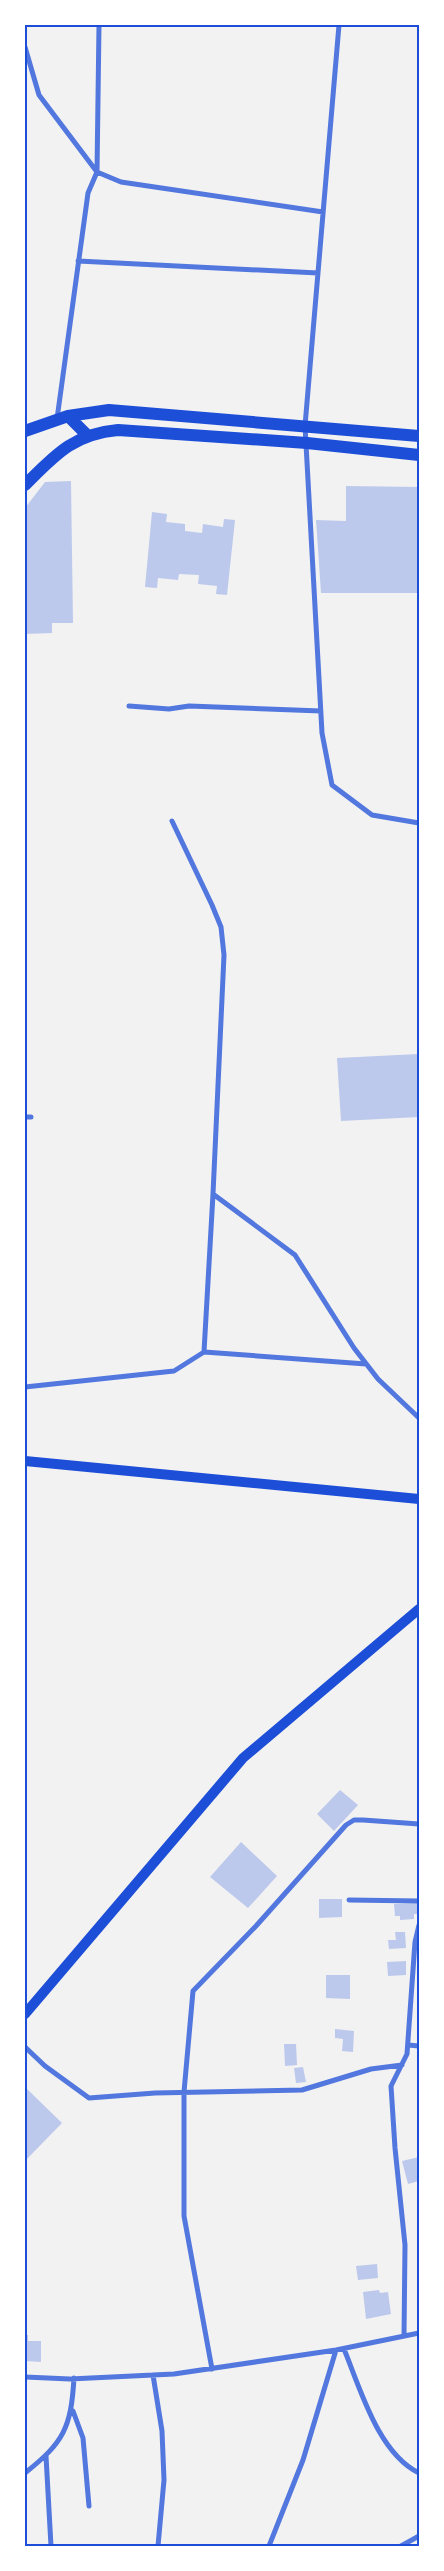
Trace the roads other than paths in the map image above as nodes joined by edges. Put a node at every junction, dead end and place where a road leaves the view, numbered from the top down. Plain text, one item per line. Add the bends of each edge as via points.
1 (99, 25) edge
2 (339, 25) edge
3 (25, 47) edge
4 (97, 172) junction
5 (323, 212) junction
6 (78, 261) junction
7 (318, 273) junction
8 (62, 418) junction
9 (305, 426) junction
10 (26, 429) edge
11 (87, 435) junction
12 (419, 436) edge
13 (307, 443) junction
14 (419, 455) edge
15 (25, 485) edge
16 (129, 706) dead end
17 (321, 711) junction
18 (172, 821) dead end
19 (419, 823) edge
20 (212, 1194) junction
21 (204, 1352) junction
22 (366, 1364) junction
23 (25, 1387) edge
24 (419, 1418) edge
25 (25, 1461) edge
26 (419, 1499) edge
27 (419, 1609) edge
28 (419, 1824) edge
29 (349, 1900) dead end
30 (419, 1901) edge
31 (419, 1925) edge
32 (25, 2014) edge
33 (408, 2045) junction
34 (419, 2046) edge
35 (25, 2047) edge
36 (402, 2065) junction
37 (184, 2092) junction
38 (419, 2333) edge
39 (404, 2336) junction
40 (344, 2349) junction
41 (336, 2350) junction
42 (212, 2368) junction
43 (153, 2375) junction
44 (25, 2377) edge
45 (74, 2378) junction
46 (72, 2410) junction
47 (46, 2456) junction
48 (25, 2473) edge
49 (419, 2473) edge
50 (89, 2506) dead end
51 (419, 2536) edge
52 (51, 2546) edge
53 (158, 2546) edge
54 (269, 2546) edge
55 (401, 2546) edge

1 - 4 street
2 - 5 street
3 - 4 street via 39,95
4 - 5 street via 121,182
4 - 6 street via 88,193
5 - 7 street
6 - 7 street
6 - 8 street
7 - 9 street
8 - 9 main road via 109,410
8 - 10 main road
8 - 11 main road
9 - 12 main road
9 - 13 street
11 - 13 main road via 118,430
11 - 15 main road via 64,447
13 - 14 main road
13 - 17 street
16 - 17 street
17 - 19 street via 332,785 372,815
18 - 20 street via 221,927 224,956
20 - 21 street
20 - 22 street via 295,1255
21 - 22 street
21 - 23 street via 174,1371
22 - 24 street
25 - 26 main road
27 - 32 main road via 243,1758
28 - 37 street via 354,1820 346,1825 194,1991
29 - 30 street
31 - 33 street
33 - 34 street
33 - 36 street
35 - 37 street via 89,2098
36 - 37 street via 371,2069 302,2090
36 - 39 street via 391,2086 405,2245
37 - 42 street via 184,2216
38 - 39 street
39 - 40 street
40 - 41 street
40 - 49 street via 374,2424 406,2467
41 - 42 street
41 - 54 street via 303,2460
42 - 43 street
43 - 45 street
43 - 53 street via 162,2431 164,2480
44 - 45 street
45 - 46 street
46 - 47 street via 59,2441
46 - 50 street via 83,2438
47 - 48 street
47 - 52 street
51 - 55 street

